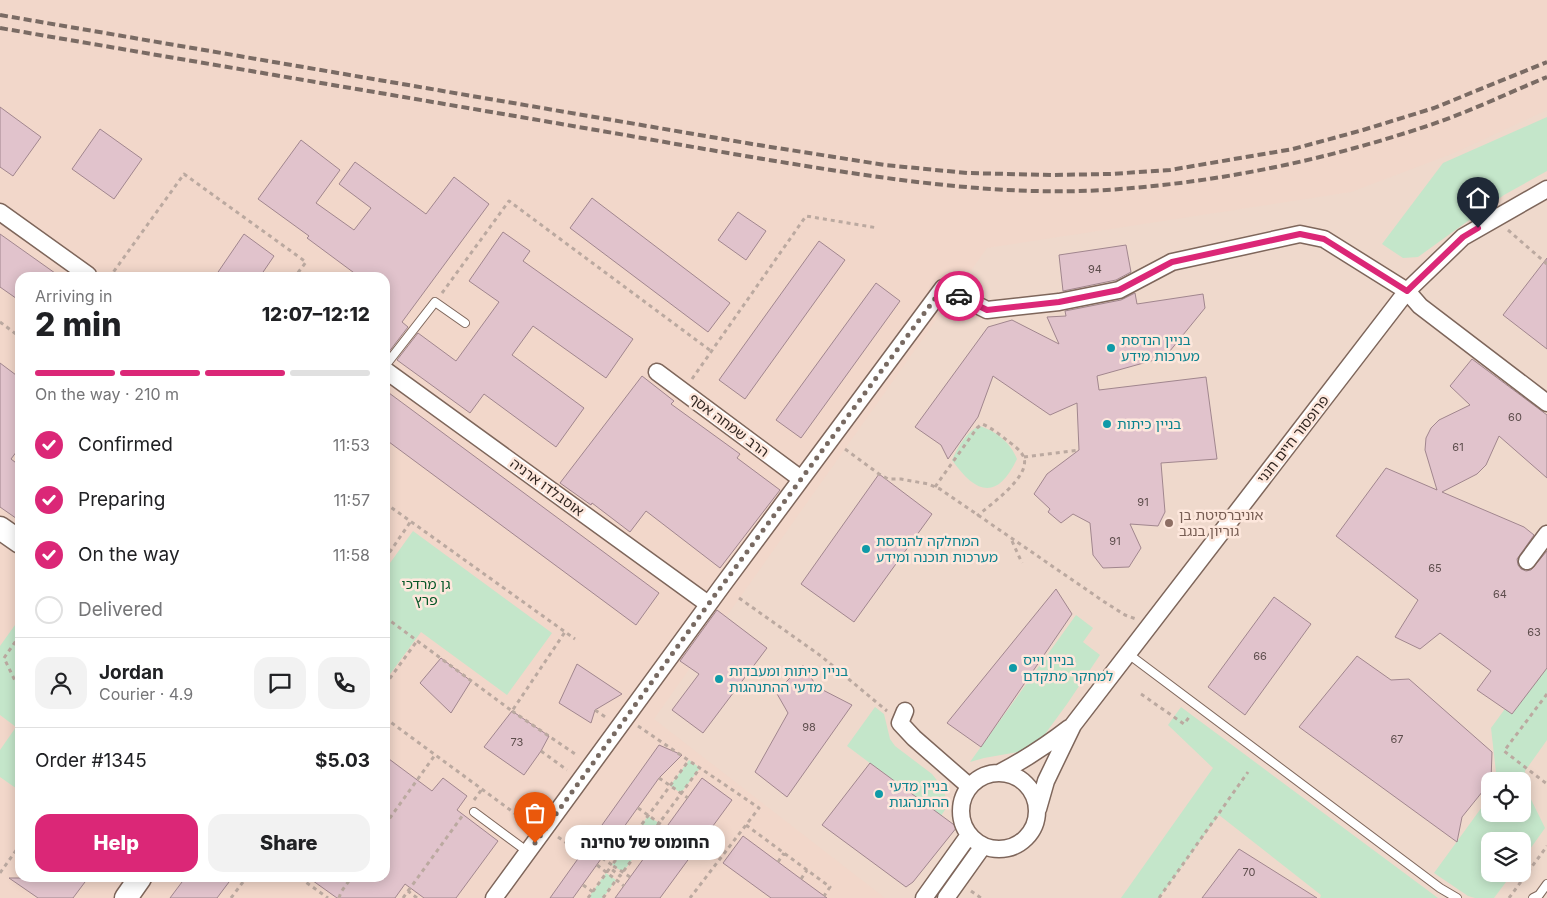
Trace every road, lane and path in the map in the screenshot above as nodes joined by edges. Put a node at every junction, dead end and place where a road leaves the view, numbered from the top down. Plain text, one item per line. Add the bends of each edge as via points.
1 (1547, 189) edge
2 (0, 212) edge
3 (1494, 218) junction
4 (878, 228) dead end
5 (1547, 264) edge
6 (84, 272) edge
7 (113, 272) edge
8 (298, 272) edge
9 (1407, 291) junction
10 (435, 302) junction
11 (0, 322) edge
12 (465, 323) dead end
13 (15, 333) edge
14 (711, 351) junction
15 (390, 360) edge
16 (657, 372) dead end
17 (390, 374) edge
18 (683, 391) junction
19 (1547, 403) edge
20 (831, 438) junction
21 (1079, 450) dead end
22 (1024, 457) junction
23 (801, 479) junction
24 (935, 487) junction
25 (390, 507) edge
26 (977, 516) junction
27 (411, 522) junction
28 (0, 528) edge
29 (1547, 534) edge
30 (15, 538) edge
31 (1011, 539) junction
32 (390, 551) edge
33 (1527, 561) dead end
34 (1022, 563) dead end
35 (739, 598) dead end
36 (708, 604) junction
37 (390, 621) edge
38 (1150, 625) junction
39 (565, 632) junction
40 (575, 639) dead end
41 (417, 640) junction
42 (15, 642) edge
43 (1127, 653) junction
44 (390, 678) edge
45 (15, 681) edge
46 (1141, 694) dead end
47 (1547, 694) edge
48 (595, 710) dead end
49 (512, 711) junction
50 (903, 717) joint
51 (390, 722) edge
52 (612, 722) dead end
53 (1184, 724) dead end
54 (1073, 725) junction
55 (640, 727) dead end
56 (541, 751) dead end
57 (435, 755) junction
58 (689, 760) junction
59 (591, 766) junction
60 (700, 768) junction
61 (1248, 772) dead end
62 (998, 773) junction
63 (574, 775) dead end
64 (659, 778) dead end
65 (1547, 784) edge
66 (670, 786) junction
67 (970, 786) junction
68 (482, 789) junction
69 (681, 793) junction
70 (688, 798) dead end
71 (472, 803) dead end
72 (638, 808) dead end
73 (1038, 809) junction
74 (470, 811) joint
75 (648, 816) junction
76 (390, 818) edge
77 (659, 823) junction
78 (746, 825) junction
79 (666, 828) dead end
80 (549, 834) junction
81 (969, 835) junction
82 (983, 846) junction
83 (1547, 846) edge
84 (15, 852) edge
85 (528, 852) junction
86 (784, 853) junction
87 (582, 854) dead end
88 (602, 858) dead end
89 (778, 862) dead end
90 (612, 865) junction
91 (596, 866) dead end
92 (807, 870) junction
93 (623, 872) junction
94 (0, 873) edge
95 (606, 873) junction
96 (630, 877) dead end
97 (801, 879) dead end
98 (616, 880) junction
99 (137, 882) edge
100 (243, 882) edge
101 (306, 882) edge
102 (348, 882) edge
103 (1547, 884) edge
104 (583, 885) dead end
105 (624, 886) dead end
106 (408, 891) junction
107 (593, 892) junction
108 (824, 896) dead end
109 (126, 898) edge
110 (232, 898) edge
111 (328, 898) edge
112 (339, 898) edge
113 (403, 898) edge
114 (417, 898) edge
115 (494, 898) edge
116 (588, 898) edge
117 (603, 898) edge
118 (690, 898) edge
119 (924, 898) edge
120 (946, 898) edge
121 (1159, 898) edge
122 (1457, 898) edge
123 (1509, 898) edge
124 (1533, 898) edge

1 - 3 street, פרופסור חיים חנני
2 - 6 street
3 - 5 path
3 - 9 street, פרופסור חיים חנני via 1463,237
4 - 14 path via 806,216
7 - 8 path via 184,174 306,262
9 - 19 street via 1420,306
9 - 20 street via 1324,239 1300,234 1172,262 1119,290 1059,302 987,310 943,288
9 - 38 street, פרופסור חיים חנני
10 - 12 lane
10 - 14 path via 509,201
10 - 15 lane
11 - 13 path
14 - 18 path
16 - 18 street, הרב שמחה אסף
17 - 36 street, אוסבלדו ארניה
18 - 23 street, הרב שמחה אסף
20 - 23 street
20 - 24 path via 888,479
21 - 22 path
22 - 24 path via 1007,440 982,424
22 - 26 path via 1024,466 1016,482
23 - 36 street
24 - 26 path
25 - 27 path
26 - 31 path
27 - 32 path
27 - 39 path
28 - 30 street
29 - 33 street
31 - 34 path
31 - 38 path via 1102,601
35 - 50 path
36 - 59 street
37 - 41 path
38 - 43 street, פרופסור חיים חנני
39 - 40 path
39 - 49 path
41 - 44 path
41 - 49 path
42 - 45 path via 4,658
43 - 54 street, פרופסור חיים חנני
43 - 122 lane
46 - 53 path
47 - 65 path via 1504,751
48 - 52 path
49 - 59 path
50 - 67 street via 914,738
51 - 57 path
54 - 62 street, פרופסור חיים חנני via 1047,745
54 - 73 street, פרופסור חיים חנני via 1046,781
55 - 58 path
56 - 63 path
57 - 68 path
57 - 76 path
58 - 60 path
58 - 66 path
59 - 80 street
60 - 69 path
60 - 78 path via 759,808
61 - 121 path
62 - 67 street via 985,775
62 - 73 street via 1023,781 1032,791
64 - 66 path
66 - 69 path
66 - 75 path
67 - 81 street via 963,797 961,810
68 - 71 path
68 - 80 path
69 - 70 path
69 - 77 path
72 - 75 path
73 - 82 street via 1030,834 1021,842 1009,848
74 - 85 lane
74 - 106 path
75 - 77 path
75 - 90 path
77 - 79 path
77 - 93 path
78 - 86 path
78 - 118 path
80 - 85 street
80 - 87 path
81 - 82 street
81 - 119 street
82 - 120 street
83 - 123 path
84 - 94 path
85 - 115 street
86 - 89 path
86 - 92 path
88 - 90 path
90 - 93 path
91 - 95 path
92 - 97 path
92 - 108 path via 830,887
93 - 95 path via 620,876 610,868
93 - 96 path
95 - 98 path
95 - 107 path
98 - 105 path
98 - 117 path
99 - 109 street
100 - 110 path
101 - 111 path
102 - 112 path
103 - 124 lane via 1539,896
104 - 107 path
106 - 113 path
106 - 114 path
107 - 116 path

